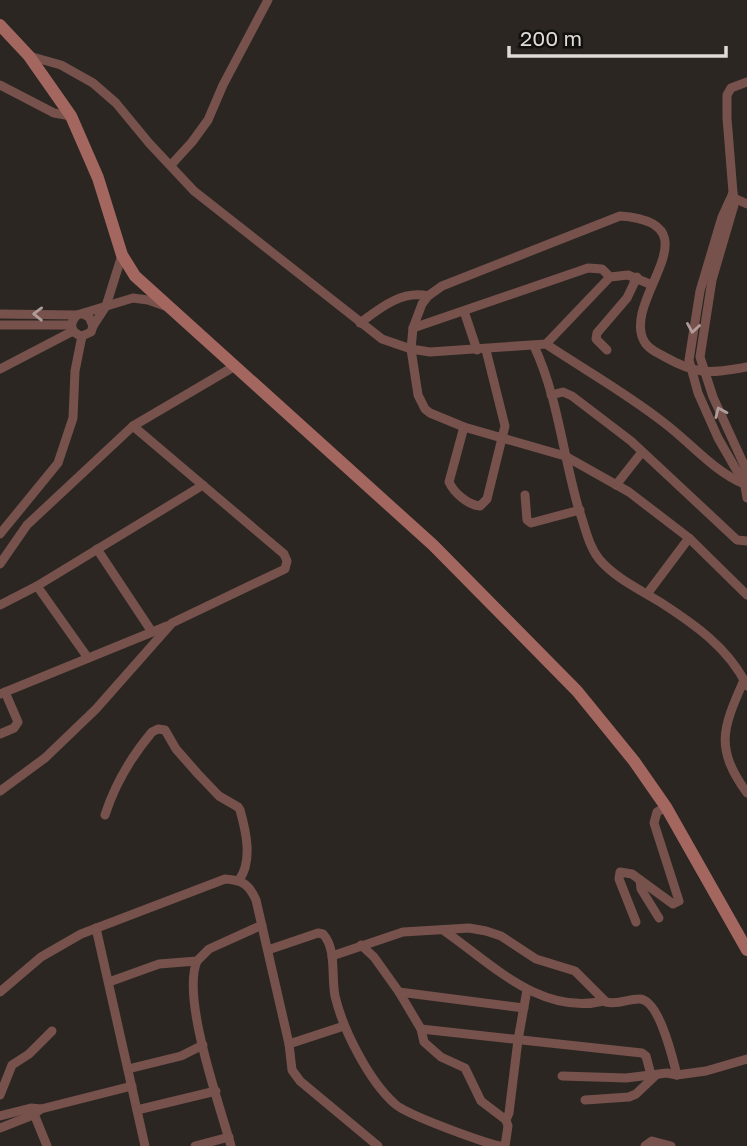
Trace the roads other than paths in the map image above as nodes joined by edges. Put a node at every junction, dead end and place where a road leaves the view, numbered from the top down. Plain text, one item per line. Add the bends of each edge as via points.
1 (268, 0) edge
2 (0, 25) edge
3 (29, 56) junction
4 (747, 82) edge
5 (0, 85) edge
6 (71, 116) junction
7 (171, 164) junction
8 (734, 195) junction
9 (747, 204) edge
10 (122, 255) junction
11 (610, 277) junction
12 (637, 277) junction
13 (652, 285) junction
14 (428, 296) junction
15 (106, 306) junction
16 (702, 306) junction
17 (170, 308) junction
18 (464, 311) junction
19 (0, 314) edge
20 (80, 314) junction
21 (360, 323) junction
22 (0, 325) edge
23 (93, 326) junction
24 (413, 328) junction
25 (75, 330) junction
26 (546, 344) junction
27 (534, 345) junction
28 (411, 349) junction
29 (481, 350) junction
30 (607, 350) dead end
31 (235, 366) junction
32 (747, 367) edge
33 (0, 369) edge
34 (690, 370) junction
35 (704, 373) junction
36 (551, 395) junction
37 (133, 426) junction
38 (464, 427) junction
39 (500, 438) junction
40 (642, 452) junction
41 (565, 456) junction
42 (203, 485) junction
43 (616, 485) junction
44 (745, 488) edge
45 (526, 495) dead end
46 (580, 510) junction
47 (0, 534) edge
48 (689, 538) junction
49 (747, 541) edge
50 (97, 550) junction
51 (0, 564) edge
52 (37, 586) junction
53 (647, 594) junction
54 (747, 594) edge
55 (0, 605) edge
56 (172, 624) junction
57 (152, 632) junction
58 (88, 658) junction
59 (746, 683) edge
60 (2, 693) edge
61 (0, 734) edge
62 (0, 790) edge
63 (747, 793) edge
64 (666, 807) junction
65 (105, 815) dead end
66 (239, 880) junction
67 (640, 880) junction
68 (659, 918) dead end
69 (636, 922) dead end
70 (262, 925) junction
71 (96, 928) junction
72 (443, 930) junction
73 (361, 945) junction
74 (268, 950) junction
75 (747, 950) edge
76 (332, 956) junction
77 (197, 961) junction
78 (109, 982) junction
79 (527, 990) junction
80 (0, 992) edge
81 (399, 992) junction
82 (604, 1001) junction
83 (524, 1008) junction
84 (344, 1026) junction
85 (421, 1029) junction
86 (52, 1031) dead end
87 (518, 1040) junction
88 (289, 1044) junction
89 (203, 1045) junction
90 (747, 1059) edge
91 (128, 1069) junction
92 (654, 1074) junction
93 (677, 1075) junction
94 (562, 1076) dead end
95 (132, 1086) junction
96 (216, 1091) junction
97 (0, 1094) edge
98 (585, 1100) dead end
99 (137, 1110) junction
100 (35, 1111) junction
101 (0, 1116) edge
102 (506, 1120) junction
103 (0, 1128) edge
104 (230, 1142) edge
105 (47, 1146) edge
106 (145, 1146) edge
107 (195, 1146) edge
108 (379, 1146) edge
109 (503, 1146) edge
110 (645, 1146) edge
111 (671, 1146) edge

1 - 7 street via 208,120
2 - 3 street
3 - 6 street
3 - 7 street via 61,65 93,83
4 - 8 street via 730,88 727,95
5 - 6 street via 54,113
6 - 10 street via 98,178
7 - 21 street via 194,191
8 - 9 street
8 - 16 street
10 - 15 street
10 - 17 street via 135,276
11 - 12 street
11 - 18 street via 602,269 588,268
11 - 26 street
12 - 13 street
12 - 30 street via 627,298 597,333 598,342
13 - 14 street via 665,239 648,220 620,216 465,275
13 - 34 street via 643,316 644,342
14 - 21 street via 400,298
14 - 24 street
15 - 17 street via 133,298
15 - 20 street
15 - 23 street
16 -> 34 street via 689,352
16 - 35 street via 700,357
17 - 31 street
18 - 24 street
18 - 29 street
20 -> 19 street
20 - 23 street via 89,317
20 - 25 street
21 - 28 street via 382,339
22 - 25 street
23 - 25 street via 91,332
24 - 28 street
25 - 33 street
25 - 47 street via 73,418 58,463
26 - 27 street
26 - 44 street via 666,424
27 - 29 street
27 - 36 street
28 - 29 street
28 - 38 street via 421,403 430,413
29 - 39 street via 504,418
31 - 37 street
31 - 64 street via 433,545 516,627 577,691
32 - 35 street
34 - 35 street
34 - 44 street
44 -> 35 street via 745,467
36 - 40 street via 564,392 572,396
36 - 41 street
37 - 42 street
37 - 51 street via 27,525
38 - 39 street
38 - 39 street via 449,482 476,506 486,502
39 - 41 street
40 - 43 street
40 - 49 street via 737,540
41 - 43 street
41 - 46 street
42 - 50 street
42 - 56 street via 287,561 285,569
43 - 48 street
45 - 46 street via 531,523
46 - 53 street via 600,559
48 - 53 street
48 - 54 street
50 - 52 street
50 - 57 street
52 - 55 street
52 - 58 street
53 - 59 street via 723,650
56 - 57 street
56 - 62 street via 96,709 45,758
57 - 58 street
58 - 60 street
59 - 63 street via 727,721 724,741 730,765
60 - 61 street via 18,722
64 - 67 street via 657,812 654,823 678,903
64 - 75 street
65 - 66 street via 124,770 152,733 165,730 185,761 219,796 240,810 247,846 246,866
66 - 70 street via 252,891
66 - 71 street via 225,880
67 - 68 street
67 - 69 street via 630,873 618,873
70 - 74 street
70 - 77 street via 209,949
71 - 78 street
71 - 80 street via 41,957
72 - 73 street via 403,932
72 - 79 street
72 - 82 street via 470,928 495,933 536,959 581,974
73 - 76 street
73 - 81 street
74 - 76 street via 318,933 327,938
74 - 88 street
76 - 84 street via 335,995
77 - 78 street via 159,964
77 - 89 street via 192,980
78 - 91 street
79 - 82 street via 578,1003
79 - 83 street
81 - 83 street
81 - 85 street
82 - 93 street via 643,999 655,1010
83 - 87 street
84 - 88 street
84 - 109 street via 396,1105
85 - 87 street
85 - 102 street via 425,1043 441,1057 466,1068 485,1106
86 - 97 street via 12,1065
87 - 92 street via 642,1054
87 - 102 street
88 - 108 street via 297,1079
89 - 91 street via 181,1056
89 - 96 street
90 - 93 street
91 - 95 street
92 - 93 street
92 - 94 street
92 - 98 street via 629,1097
95 - 99 street
95 - 100 street
96 - 99 street
96 - 104 street
99 - 106 street
100 - 101 street
100 - 103 street
100 - 105 street
102 - 109 street
104 - 107 street
110 - 111 street via 652,1141

